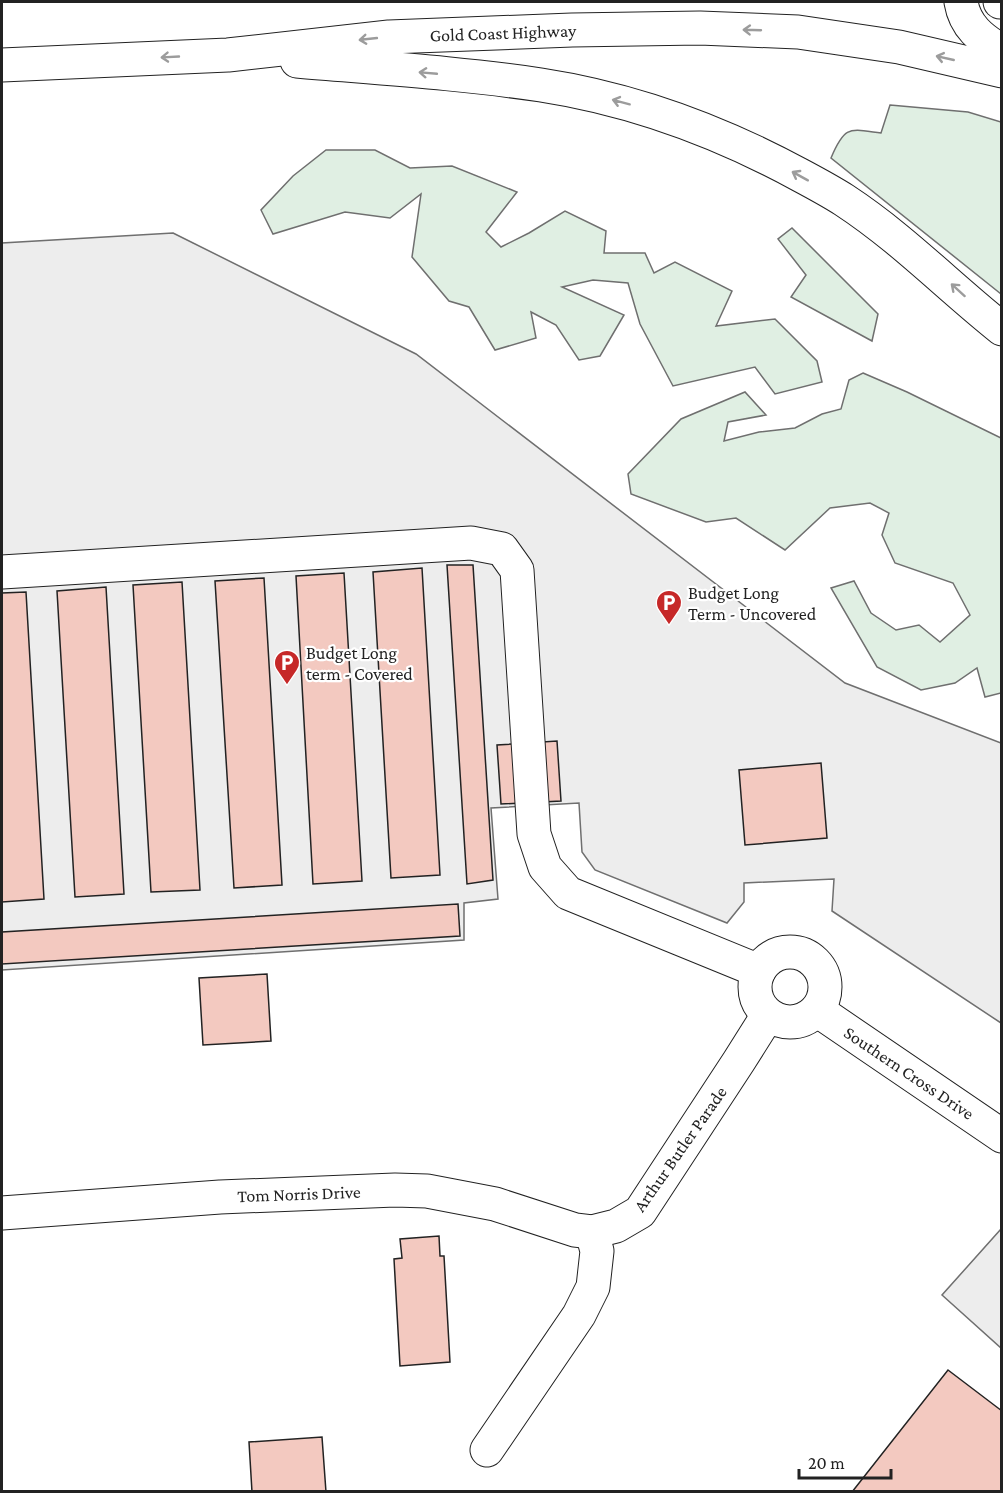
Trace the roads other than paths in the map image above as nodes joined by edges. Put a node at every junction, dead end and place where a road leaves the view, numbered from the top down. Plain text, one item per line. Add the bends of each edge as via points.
1 (961, 2) edge
2 (1002, 51) edge
3 (228, 55) junction
4 (2, 65) edge
5 (1002, 71) edge
6 (1002, 329) edge
7 (2, 572) edge
8 (759, 971) junction
9 (817, 1010) junction
10 (768, 1014) junction
11 (1002, 1136) edge
12 (2, 1213) edge
13 (592, 1232) junction
14 (487, 1450) dead end

1 - 2 main road via 967,21 978,35
3 -> 4 main road, Gold Coast Highway
5 -> 3 main road, Gold Coast Highway via 899,47 821,35 700,28 388,37
6 -> 3 main road via 893,235 843,199 759,153 703,128 594,95 542,85
7 - 8 main road via 471,543 502,549 517,570 534,834 545,867 568,893
8 - 9 main road via 783,953 794,952 813,961 820,969 826,990
8 - 10 main road via 756,994
9 - 10 main road via 799,1022 788,1023
9 - 11 main road, Southern Cross Drive
10 - 13 main road, Arthur Butler Parade via 640,1212 616,1227
12 - 13 main road, Tom Norris Drive via 220,1197 406,1190 495,1204
13 - 14 main road via 597,1251 593,1287 579,1315

